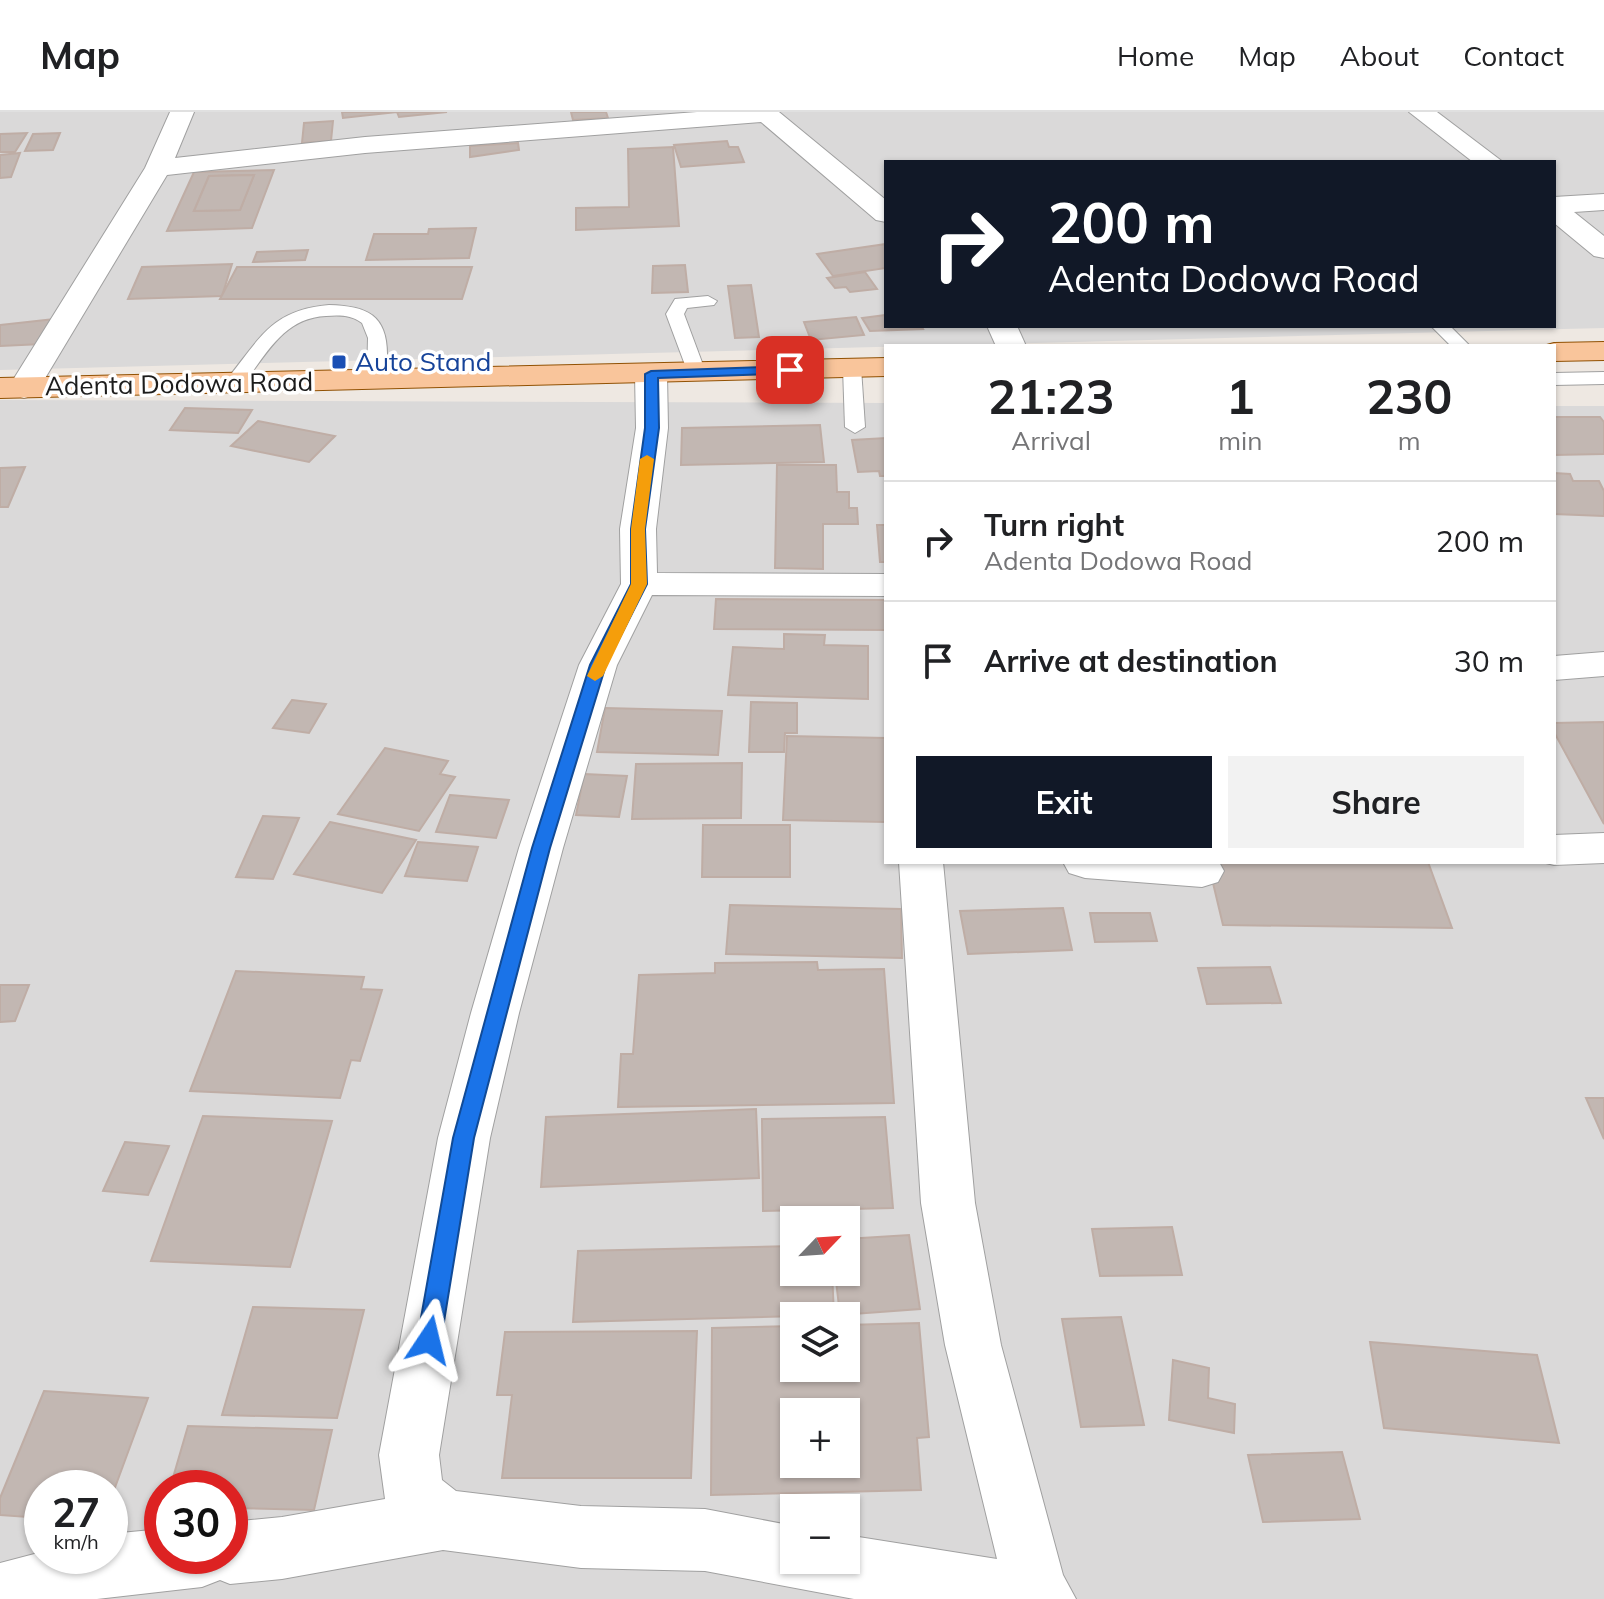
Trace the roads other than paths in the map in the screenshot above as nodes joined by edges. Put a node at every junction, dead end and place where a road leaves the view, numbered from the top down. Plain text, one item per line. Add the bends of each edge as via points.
1 (182, 112) edge
2 (1421, 112) edge
3 (766, 113) edge
4 (1487, 160) edge
5 (158, 168) junction
6 (1604, 202) edge
7 (884, 212) edge
8 (1558, 215) edge
9 (1604, 250) edge
10 (708, 301) dead end
11 (1442, 328) edge
12 (1459, 344) edge
13 (1604, 351) edge
14 (1556, 352) edge
15 (884, 367) edge
16 (852, 368) junction
17 (697, 373) junction
18 (651, 374) junction
19 (1604, 378) edge
20 (376, 379) junction
21 (1556, 379) edge
22 (235, 382) junction
23 (12, 388) edge
24 (855, 427) dead end
25 (639, 584) junction
26 (884, 585) edge
27 (1604, 664) edge
28 (1556, 668) edge
29 (1604, 848) edge
30 (1556, 850) edge
31 (921, 864) edge
32 (1111, 864) edge
33 (1202, 871) dead end
34 (443, 1520) junction
35 (248, 1551) edge
36 (780, 1554) edge
37 (144, 1562) edge
38 (860, 1569) edge
39 (0, 1595) edge
40 (1040, 1598) edge

1 - 5 street
2 - 4 street
3 - 5 street
3 - 7 street
5 - 23 street
6 - 8 street
8 - 9 street
10 - 17 lane via 681,303 675,314
11 - 12 lane
13 - 14 main road
15 - 16 main road, Adenta Dodowa Road
16 - 17 main road, Adenta Dodowa Road
16 - 24 lane
17 - 18 main road, Adenta Dodowa Road
18 - 20 main road, Adenta Dodowa Road
18 - 25 street via 652,428 638,529
19 - 21 lane
20 - 22 main road, Adenta Dodowa Road
20 - 22 lane via 379,339 373,323 354,310 340,309 308,313 282,324
22 - 23 main road, Adenta Dodowa Road
25 - 26 street
25 - 34 street via 598,665 541,848 464,1138 409,1455 414,1495
27 - 28 street
29 - 30 street
31 - 40 street via 948,1203 973,1345
32 - 33 street
34 - 35 street
34 - 36 street via 581,1537 705,1540
37 - 39 street via 103,1566
38 - 40 street

